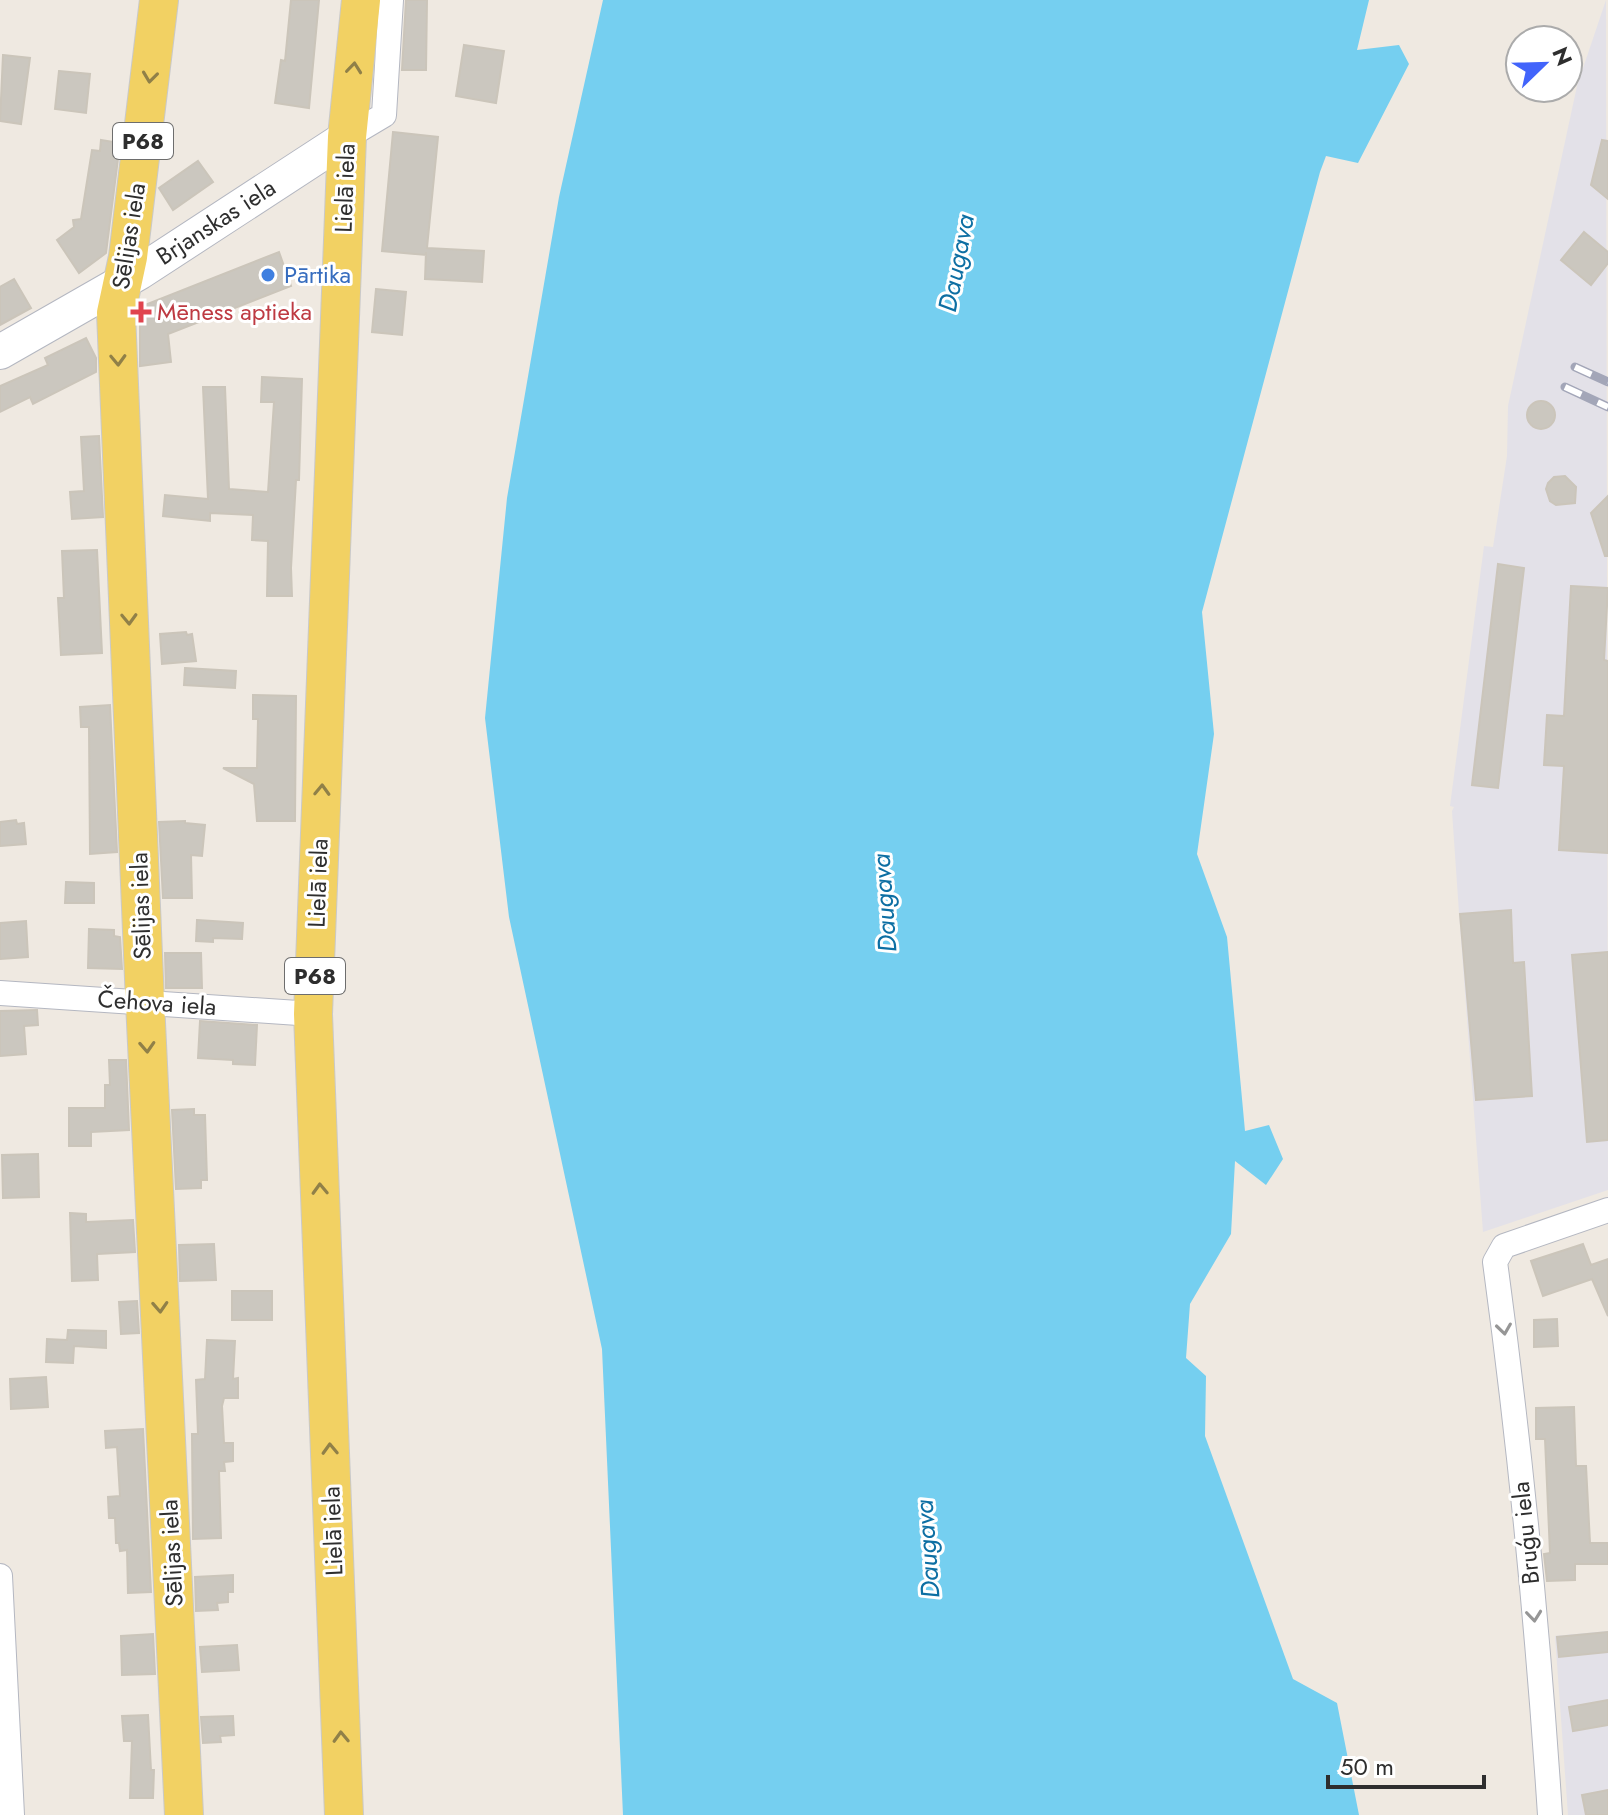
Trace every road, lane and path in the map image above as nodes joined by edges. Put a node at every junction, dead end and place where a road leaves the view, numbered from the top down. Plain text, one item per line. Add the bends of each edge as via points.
1 (159, 0) edge
2 (361, 0) edge
3 (391, 0) edge
4 (347, 137) junction
5 (123, 282) junction
6 (0, 352) edge
7 (0, 993) edge
8 (145, 1002) junction
9 (313, 1014) junction
10 (1608, 1210) edge
11 (0, 1576) edge
12 (12, 1815) edge
13 (184, 1815) edge
14 (344, 1815) edge
15 (1550, 1815) edge

1 -> 5 main road, Sēlijas iela / P68
4 -> 2 main road, Lielā iela / P68
3 - 4 street via 384,115
4 - 5 main road, Brjanskas iela
9 -> 4 main road, Lielā iela / P68
5 - 6 main road, Brjanskas iela
5 -> 8 main road, Sēlijas iela / P68 via 116,313
7 - 8 street, Čehova iela
8 - 9 street, Čehova iela
8 -> 13 main road, Sēlijas iela / P68
14 -> 9 main road, Lielā iela / P68
10 -> 15 street, Bruģu iela via 1504,1246 1495,1262 1513,1395
11 - 12 street

